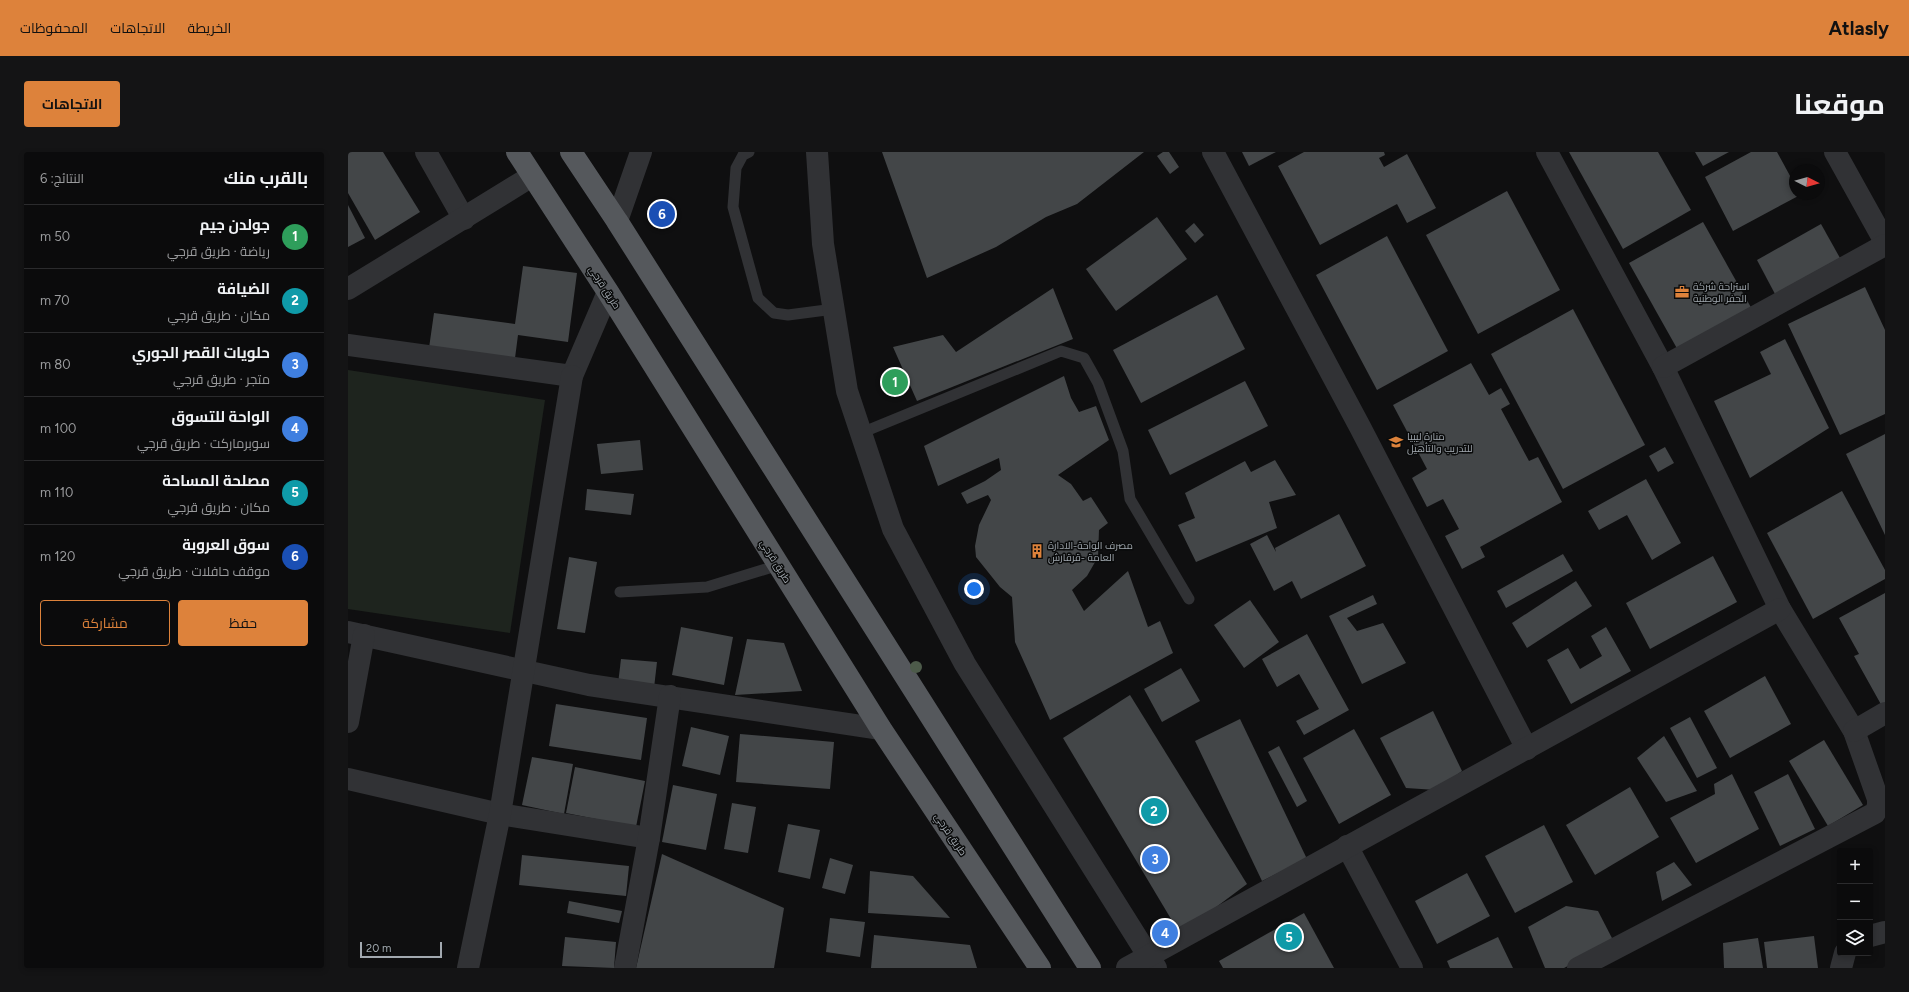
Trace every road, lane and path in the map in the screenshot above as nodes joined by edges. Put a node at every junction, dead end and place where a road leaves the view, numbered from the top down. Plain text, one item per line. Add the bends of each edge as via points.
1 (426, 152) edge
2 (517, 152) edge
3 (571, 152) edge
4 (642, 152) edge
5 (749, 152) edge
6 (817, 152) edge
7 (1213, 152) edge
8 (1547, 152) edge
9 (1835, 152) edge
10 (532, 176) junction
11 (464, 219) junction
12 (617, 220) junction
13 (1885, 244) edge
14 (348, 289) edge
15 (608, 292) junction
16 (834, 309) junction
17 (348, 345) edge
18 (1663, 367) junction
19 (572, 376) junction
20 (861, 433) junction
21 (779, 565) junction
22 (620, 592) dead end
23 (1189, 599) dead end
24 (1780, 608) junction
25 (356, 634) edge
26 (524, 671) junction
27 (670, 696) junction
28 (1885, 713) edge
29 (348, 722) edge
30 (880, 729) junction
31 (1854, 731) junction
32 (1527, 749) junction
33 (348, 779) edge
34 (500, 814) junction
35 (649, 838) junction
36 (1347, 846) junction
37 (1885, 932) edge
38 (1873, 935) edge
39 (1844, 956) edge
40 (1153, 962) edge
41 (468, 968) edge
42 (624, 968) edge
43 (1040, 968) edge
44 (1090, 968) edge
45 (1127, 968) edge
46 (1412, 968) edge
47 (1578, 968) edge
48 (1841, 968) edge

1 - 11 street
2 - 10 highway, طريق قرجي
3 - 12 highway
4 - 12 street
5 - 16 lane via 743,155 736,168 733,207 758,298 774,314 788,315
6 - 16 street via 823,244
7 - 32 street via 1360,427
8 - 18 street
9 - 13 street
10 - 11 street
10 - 15 highway, طريق قرجي
11 - 14 street
12 - 44 highway
13 - 18 street
15 - 19 street
15 - 21 highway, طريق قرجي
16 - 20 street via 847,391
17 - 19 street
18 - 24 street
19 - 26 street
20 - 23 lane via 1061,351 1084,358 1098,383 1123,451 1130,499
20 - 40 street via 893,529 965,664
21 - 22 lane via 707,587
21 - 30 highway, طريق قرجي
24 - 31 street
24 - 32 street
25 - 26 street
25 - 29 street
26 - 27 street via 589,685
26 - 34 street
27 - 30 street
27 - 35 street
28 - 31 street
30 - 43 highway, طريق قرجي
31 - 47 street via 1878,799 1875,813
32 - 36 street
33 - 34 street
34 - 35 street
34 - 41 street
35 - 42 street
36 - 40 street
36 - 46 street
37 - 38 street
39 - 48 street
40 - 45 street

